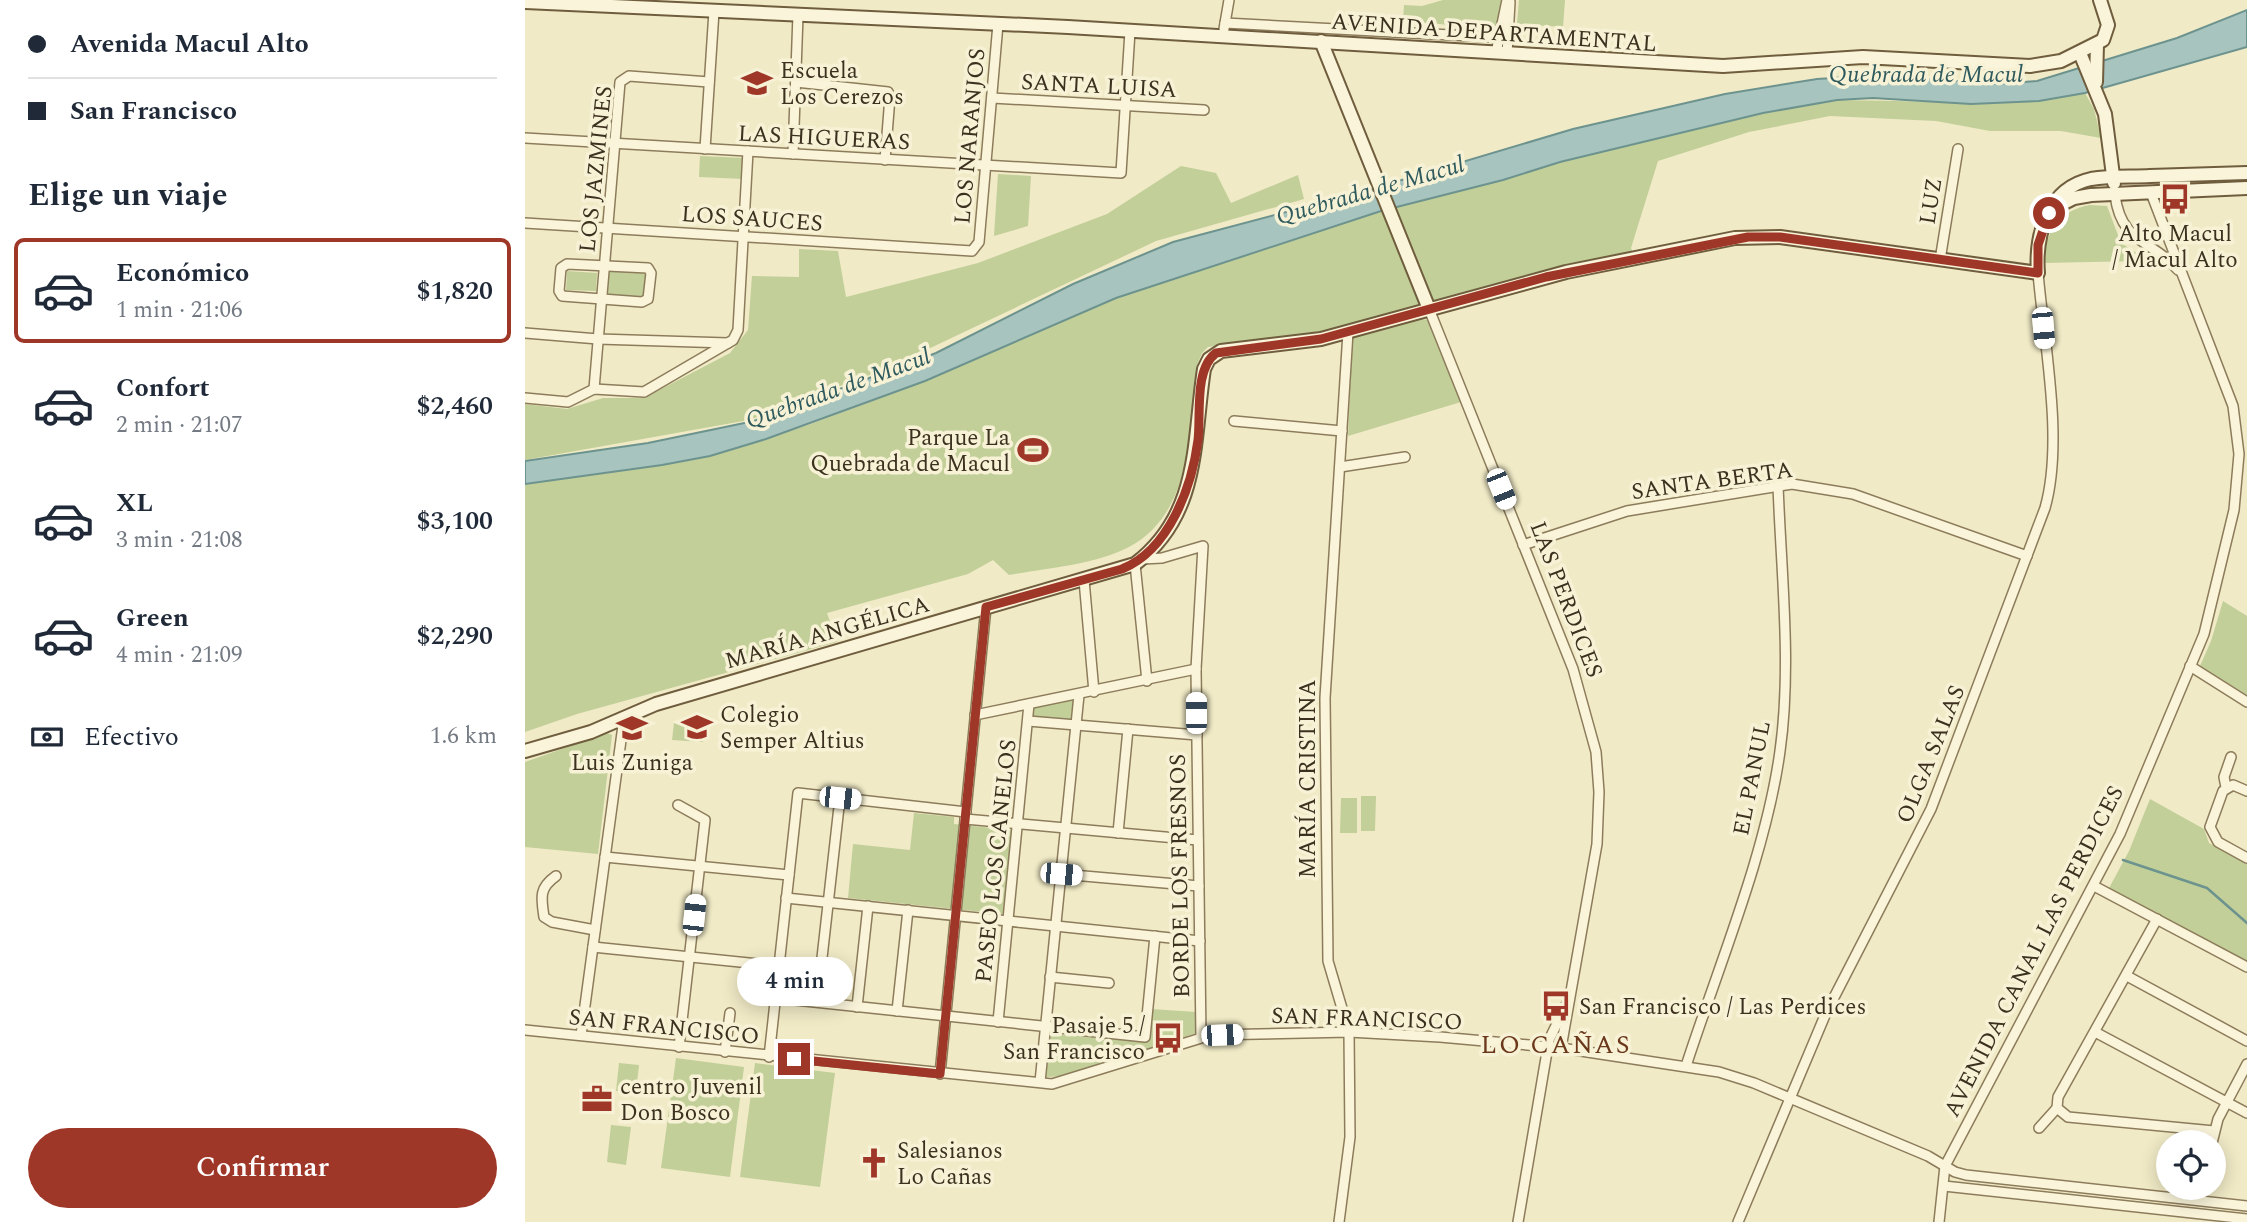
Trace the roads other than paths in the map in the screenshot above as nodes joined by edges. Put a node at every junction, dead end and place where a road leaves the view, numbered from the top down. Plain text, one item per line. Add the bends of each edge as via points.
1 (1229, 0) edge
2 (1508, 0) edge
3 (2100, 0) edge
4 (525, 2) edge
5 (651, 4) edge
6 (667, 4) edge
7 (714, 11) junction
8 (798, 15) junction
9 (997, 24) junction
10 (1224, 30) junction
11 (1131, 31) junction
12 (1503, 37) junction
13 (1321, 41) junction
14 (1502, 53) junction
15 (2087, 60) junction
16 (709, 82) junction
17 (796, 82) junction
18 (992, 98) junction
19 (1126, 104) junction
20 (1204, 110) dead end
21 (525, 138) edge
22 (615, 144) junction
23 (705, 149) junction
24 (1958, 149) dead end
25 (748, 151) junction
26 (793, 154) junction
27 (885, 160) junction
28 (987, 165) junction
29 (2247, 173) edge
30 (2113, 178) junction
31 (2247, 188) edge
32 (2151, 193) junction
33 (2115, 195) junction
34 (2049, 213) junction
35 (525, 223) edge
36 (606, 229) junction
37 (743, 237) junction
38 (975, 249) joint
39 (1940, 260) junction
40 (604, 266) junction
41 (2038, 273) junction
42 (2180, 273) junction
43 (601, 300) junction
44 (1429, 309) junction
45 (1348, 332) junction
46 (525, 333) edge
47 (598, 340) junction
48 (730, 343) junction
49 (594, 389) junction
50 (525, 398) edge
51 (1234, 421) dead end
52 (1342, 431) junction
53 (1405, 457) dead end
54 (1339, 467) junction
55 (1778, 485) junction
56 (1523, 545) junction
57 (1203, 546) joint
58 (2027, 556) junction
59 (1139, 561) junction
60 (1084, 580) junction
61 (986, 607) junction
62 (2190, 666) junction
63 (1196, 669) junction
64 (1147, 681) junction
65 (1094, 692) junction
66 (1079, 695) junction
67 (2247, 702) edge
68 (1029, 705) junction
69 (975, 715) junction
70 (624, 719) junction
71 (1028, 721) junction
72 (1076, 725) junction
73 (1128, 729) junction
74 (1197, 735) junction
75 (525, 751) edge
76 (2231, 757) dead end
77 (2227, 787) junction
78 (2247, 791) edge
79 (840, 798) junction
80 (678, 804) dead end
81 (965, 816) junction
82 (1018, 824) junction
83 (1065, 828) junction
84 (1118, 833) junction
85 (1198, 841) junction
86 (605, 857) junction
87 (2247, 858) edge
88 (700, 866) junction
89 (1061, 874) junction
90 (789, 875) junction
91 (556, 876) dead end
92 (1199, 886) junction
93 (2094, 886) junction
94 (786, 898) junction
95 (828, 902) junction
96 (868, 906) junction
97 (908, 910) junction
98 (956, 915) junction
99 (2157, 919) junction
100 (1008, 921) junction
101 (1056, 926) junction
102 (595, 930) junction
103 (1155, 936) junction
104 (1200, 941) junction
105 (593, 947) junction
106 (690, 957) junction
107 (779, 966) junction
108 (2247, 967) edge
109 (2127, 976) junction
110 (1051, 977) junction
111 (1109, 983) dead end
112 (1571, 995) junction
113 (776, 998) junction
114 (817, 1002) junction
115 (857, 1007) junction
116 (897, 1011) junction
117 (730, 1013) dead end
118 (946, 1016) junction
119 (998, 1022) junction
120 (1045, 1027) junction
121 (525, 1030) edge
122 (1349, 1032) junction
123 (2095, 1032) junction
124 (581, 1035) junction
125 (1201, 1037) junction
126 (2247, 1041) edge
127 (679, 1047) junction
128 (1548, 1047) junction
129 (1561, 1048) junction
130 (725, 1052) junction
131 (769, 1057) junction
132 (2247, 1064) edge
133 (1686, 1066) junction
134 (940, 1074) junction
135 (1040, 1082) junction
136 (1788, 1098) junction
137 (2226, 1101) junction
138 (2057, 1108) junction
139 (2247, 1112) edge
140 (2039, 1128) dead end
141 (2204, 1130) edge
142 (2214, 1130) edge
143 (1945, 1167) junction
144 (1944, 1185) junction
145 (2205, 1201) joint
146 (2247, 1206) edge
147 (2247, 1219) edge
148 (1339, 1222) edge
149 (1518, 1222) edge
150 (1738, 1222) edge
151 (1939, 1222) edge

1 - 10 street
2 - 12 street
3 - 15 street, AVENIDA DEPARTAMENTAL via 2107,36
4 - 5 street, AVENIDA DEPARTAMENTAL
5 - 6 street, AVENIDA DEPARTAMENTAL
6 - 7 street, AVENIDA DEPARTAMENTAL
7 - 8 street, AVENIDA DEPARTAMENTAL
7 - 16 street
8 - 9 street, AVENIDA DEPARTAMENTAL
8 - 17 street
9 - 11 street, AVENIDA DEPARTAMENTAL
9 - 18 street, LOS NARANJOS
10 - 11 street, AVENIDA DEPARTAMENTAL
10 - 12 street, AVENIDA DEPARTAMENTAL
10 - 13 street, AVENIDA DEPARTAMENTAL
11 - 19 street
12 - 14 street
13 - 14 street, AVENIDA DEPARTAMENTAL
13 - 44 street, LAS PERDICES
14 - 15 street, AVENIDA DEPARTAMENTAL via 1742,66 1863,57 2030,66
15 - 30 street, AVENIDA CANAL LAS PERDICES via 2107,127
16 - 22 street, LOS JAZMINES via 624,77
16 - 23 street
17 - 26 street
17 - 27 street via 889,93
18 - 19 street, SANTA LUISA
18 - 28 street, LOS NARANJOS
19 - 20 street, SANTA LUISA
19 - 28 street, LAS HIGUERAS via 1121,173
21 - 22 street, LAS HIGUERAS
22 - 23 street, LAS HIGUERAS
22 - 36 street, LOS JAZMINES
23 - 25 street, LAS HIGUERAS
24 - 39 street, LUZ
25 - 26 street, LAS HIGUERAS
25 - 37 street
26 - 27 street, LAS HIGUERAS
27 - 28 street, LAS HIGUERAS
28 - 38 street, LOS NARANJOS
29 - 30 street
30 - 33 street, AVENIDA CANAL LAS PERDICES
30 - 34 street via 2075,185 2059,197
31 - 32 street
32 - 33 street
32 - 42 street, AVENIDA CANAL LAS PERDICES
33 - 34 street via 2074,198
33 - 42 street, AVENIDA CANAL LAS PERDICES via 2129,232
34 - 41 street via 2038,245
35 - 36 street, LOS SAUCES
36 - 37 street, LOS SAUCES
36 - 40 street, LOS JAZMINES
37 - 38 street, LOS SAUCES
37 - 48 street via 738,330
39 - 41 street
39 - 44 street via 1780,237 1748,237 1566,272
40 - 43 street, LOS JAZMINES
40 - 43 street, LOS JAZMINES via 563,265 559,291 564,297
40 - 43 street, LOS JAZMINES via 648,268 649,297 645,302
41 - 58 street, OLGA SALAS via 2052,471 2045,508
42 - 62 street, AVENIDA CANAL LAS PERDICES via 2228,390 2239,461 2237,496 2221,572
43 - 47 street, LOS JAZMINES
44 - 45 street
44 - 56 street, LAS PERDICES
45 - 52 street, MARÍA CRISTINA
45 - 59 street via 1308,342 1225,350 1209,359 1203,374 1190,479 1171,520
46 - 47 street
47 - 48 street
47 - 49 street, LOS JAZMINES
48 - 49 street via 644,392
49 - 50 street via 568,401
51 - 52 street
52 - 54 street, MARÍA CRISTINA
53 - 54 street
54 - 122 street, MARÍA CRISTINA via 1325,698 1327,954
55 - 56 street, SANTA BERTA via 1627,511
55 - 58 street, SANTA BERTA via 1853,494
55 - 133 street, EL PANUL via 1784,686 1777,771 1759,843
56 - 112 street, LAS PERDICES via 1580,687 1598,766 1597,844
57 - 59 street, MARÍA ANGÉLICA
57 - 63 street, BORDE LOS FRESNOS
58 - 136 street, OLGA SALAS via 1931,809 1830,1004
59 - 60 street, MARÍA ANGÉLICA
59 - 64 street
60 - 61 street, MARÍA ANGÉLICA
60 - 65 street
61 - 69 street
61 - 70 street, MARÍA ANGÉLICA via 656,704
62 - 67 street
62 - 93 street, AVENIDA CANAL LAS PERDICES
63 - 64 street
63 - 74 street, BORDE LOS FRESNOS
64 - 65 street
65 - 66 street
66 - 68 street
66 - 72 street
68 - 69 street
68 - 71 street, PASEO LOS CANELOS
69 - 81 street
70 - 75 street, MARÍA ANGÉLICA
70 - 86 street
71 - 72 street
71 - 82 street, PASEO LOS CANELOS
72 - 73 street
72 - 83 street
73 - 74 street
73 - 84 street
74 - 85 street, BORDE LOS FRESNOS
76 - 77 street via 2224,777
77 - 78 street
77 - 87 street via 2210,821 2210,831 2218,842
79 - 81 street
79 - 90 street via 798,793
79 - 95 street
80 - 88 street via 705,820
81 - 82 street
81 - 98 street
82 - 83 street
82 - 100 street, PASEO LOS CANELOS
83 - 84 street
83 - 89 street
84 - 85 street
85 - 92 street, BORDE LOS FRESNOS
86 - 88 street
86 - 102 street
88 - 90 street
88 - 106 street
89 - 92 street
89 - 101 street
90 - 94 street
91 - 102 street via 544,884 541,894 544,917
92 - 104 street, BORDE LOS FRESNOS
93 - 99 street
93 - 143 street, AVENIDA CANAL LAS PERDICES
94 - 95 street
94 - 107 street
95 - 96 street
95 - 114 street
96 - 97 street
96 - 115 street
97 - 98 street
97 - 116 street
98 - 100 street
98 - 118 street
99 - 108 street
99 - 109 street
100 - 101 street
100 - 119 street, PASEO LOS CANELOS
101 - 103 street
101 - 110 street
102 - 105 street
103 - 104 street
103 - 120 street via 1145,1037
104 - 125 street, BORDE LOS FRESNOS
105 - 106 street
105 - 124 street
106 - 107 street
106 - 127 street
107 - 113 street
109 - 123 street
109 - 126 street
110 - 111 street
110 - 120 street
112 - 128 street, LAS PERDICES
112 - 129 street, LAS PERDICES
113 - 114 street
113 - 131 street
114 - 115 street
115 - 116 street
116 - 118 street
117 - 130 street
118 - 119 street
118 - 134 street
119 - 120 street
120 - 135 street
121 - 124 street, SAN FRANCISCO
122 - 125 street, SAN FRANCISCO
122 - 128 street, SAN FRANCISCO
122 - 148 street, MARÍA CRISTINA via 1350,1137
123 - 137 street
123 - 138 street via 2058,1097
124 - 127 street, SAN FRANCISCO
125 - 135 street, SAN FRANCISCO via 1066,1082
127 - 130 street, SAN FRANCISCO
128 - 129 street, SAN FRANCISCO
128 - 149 street, LAS PERDICES
129 - 133 street, SAN FRANCISCO
130 - 131 street, SAN FRANCISCO
131 - 134 street, SAN FRANCISCO
132 - 137 street
133 - 136 street, SAN FRANCISCO via 1736,1076
134 - 135 street, SAN FRANCISCO
136 - 143 street, SAN FRANCISCO
136 - 150 street, OLGA SALAS
137 - 139 street
137 - 142 street
138 - 140 street
138 - 141 street via 2068,1117
143 - 144 street
143 - 145 street, SAN FRANCISCO via 1966,1175
144 - 147 street
144 - 151 street
145 - 146 street, SAN FRANCISCO

